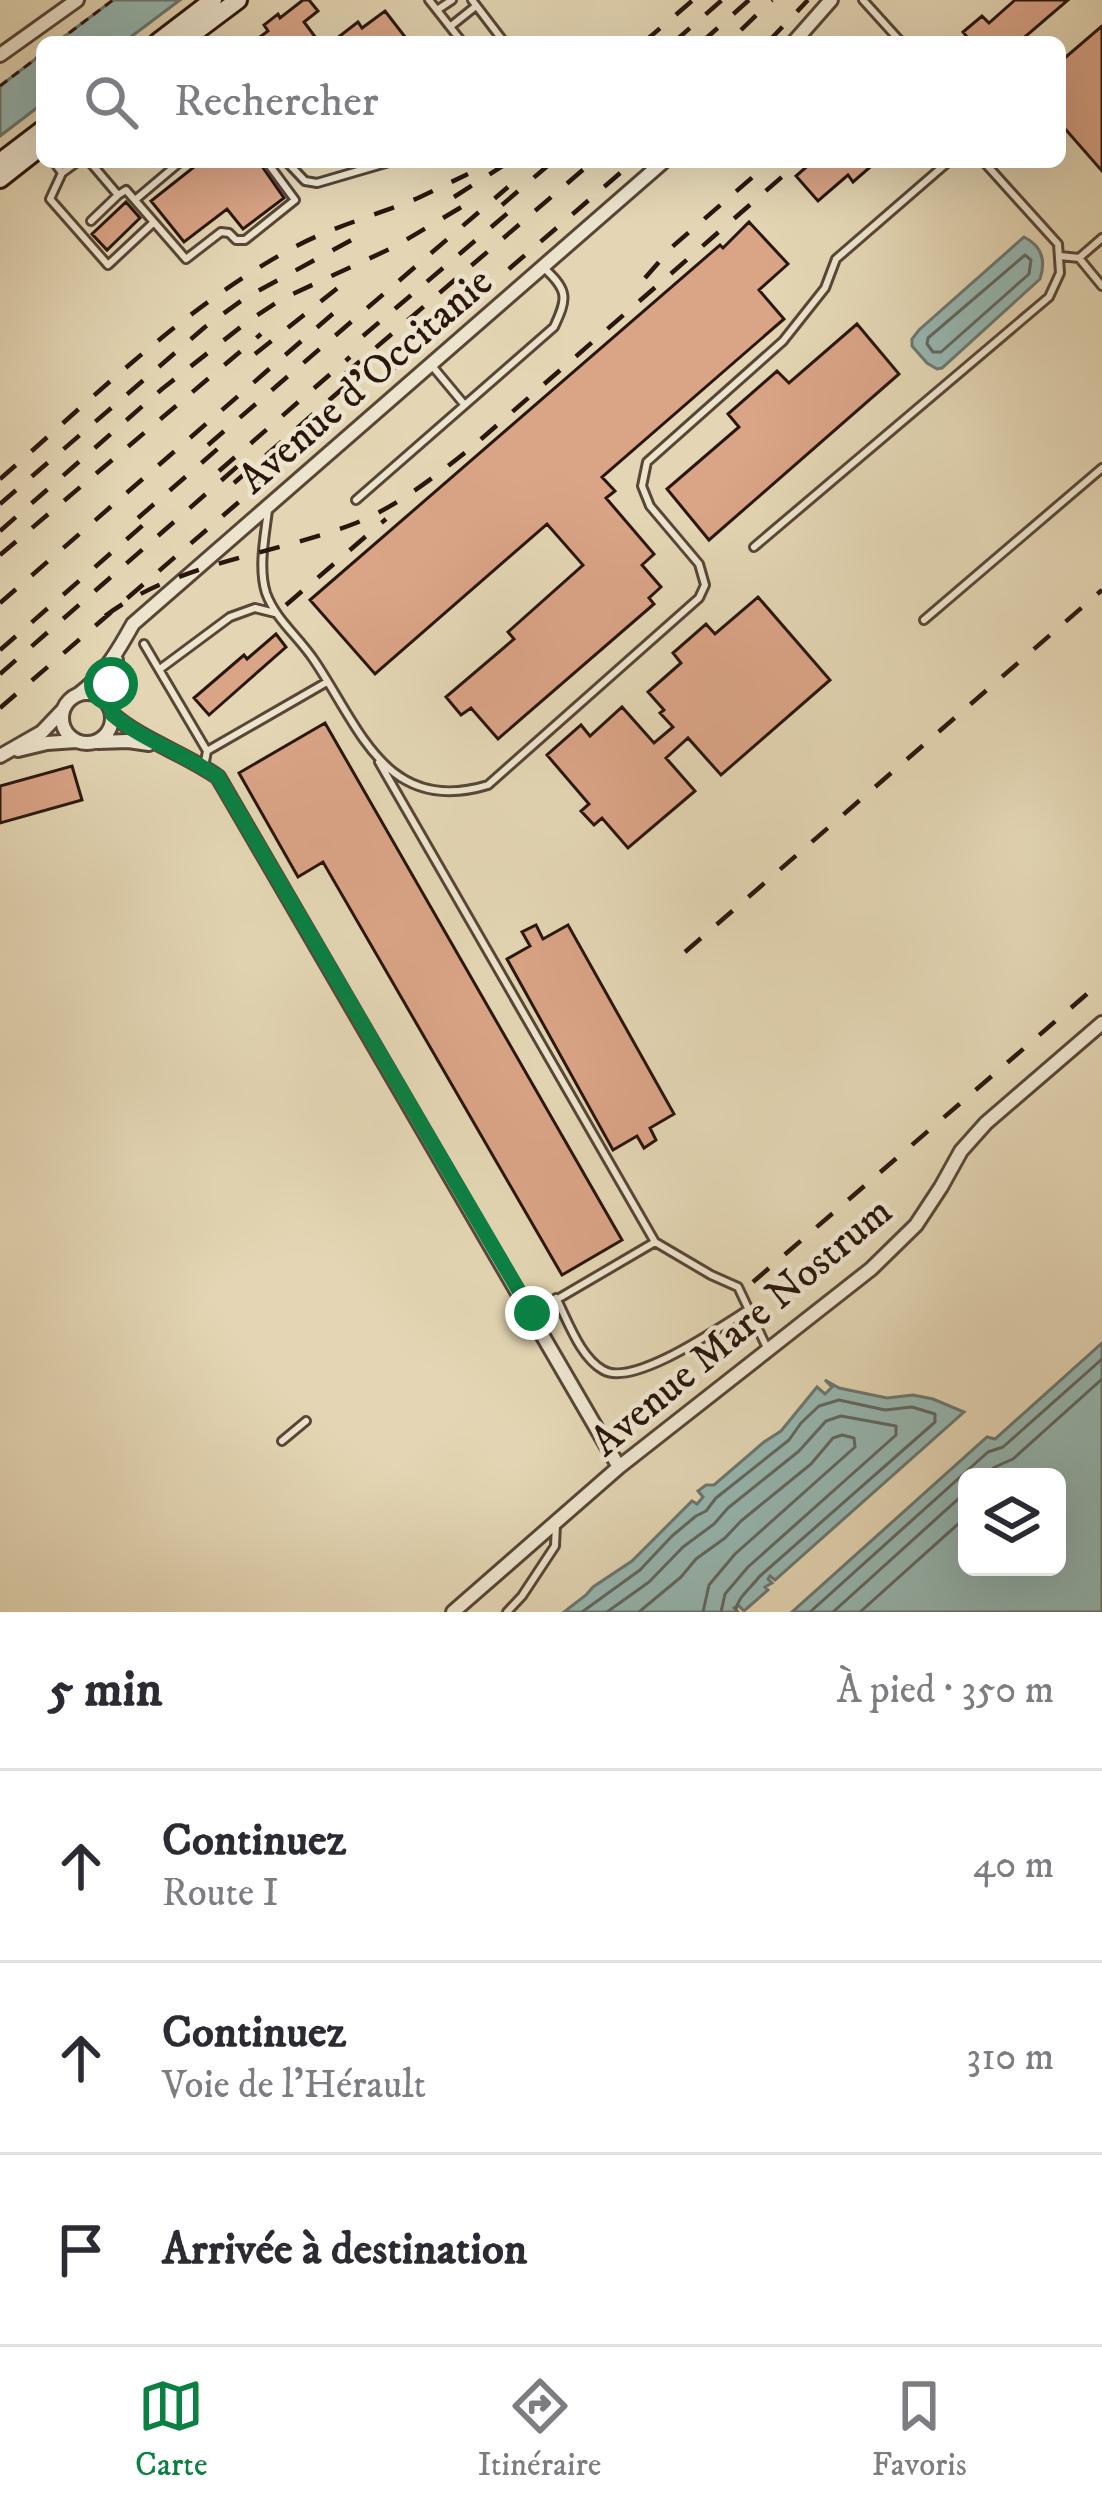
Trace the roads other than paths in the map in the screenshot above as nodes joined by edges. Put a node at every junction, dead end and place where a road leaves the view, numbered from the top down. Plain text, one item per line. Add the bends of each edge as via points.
1 (213, 0) edge
2 (238, 0) edge
3 (429, 0) edge
4 (452, 0) edge
5 (831, 0) edge
6 (863, 0) edge
7 (73, 3) edge
8 (474, 3) edge
9 (437, 10) junction
10 (450, 27) junction
11 (166, 36) edge
12 (190, 36) edge
13 (457, 36) edge
14 (499, 36) edge
15 (799, 36) edge
16 (896, 36) edge
17 (0, 55) edge
18 (36, 135) edge
19 (36, 151) edge
20 (0, 162) edge
21 (58, 168) edge
22 (69, 168) edge
23 (96, 168) edge
24 (172, 168) edge
25 (271, 168) edge
26 (292, 168) edge
27 (368, 168) edge
28 (656, 168) edge
29 (941, 168) edge
30 (989, 168) edge
31 (62, 173) junction
32 (0, 178) edge
33 (118, 195) junction
34 (135, 200) junction
35 (91, 221) dead end
36 (153, 223) junction
37 (172, 227) dead end
38 (164, 234) junction
39 (1102, 238) edge
40 (1060, 256) junction
41 (1079, 258) junction
42 (543, 266) junction
43 (1102, 286) edge
44 (431, 364) junction
45 (463, 404) junction
46 (1102, 468) edge
47 (356, 500) dead end
48 (268, 506) junction
49 (754, 547) dead end
50 (275, 613) junction
51 (924, 620) dead end
52 (144, 644) dead end
53 (117, 653) junction
54 (160, 669) junction
55 (327, 682) junction
56 (79, 694) junction
57 (63, 710) junction
58 (111, 712) junction
59 (76, 741) junction
60 (97, 742) junction
61 (166, 747) junction
62 (207, 751) junction
63 (2, 754) edge
64 (377, 759) junction
65 (204, 767) junction
66 (1102, 1023) edge
67 (655, 1242) junction
68 (556, 1298) junction
69 (749, 1310) junction
70 (532, 1313) junction
71 (768, 1350) junction
72 (306, 1421) dead end
73 (282, 1441) dead end
74 (619, 1467) junction
75 (556, 1522) junction
76 (453, 1612) edge
77 (507, 1612) edge

1 - 11 main road
2 - 12 main road
3 - 9 lane
4 - 9 lane
5 - 15 street
6 - 16 lane
7 - 17 street
8 - 10 lane
8 - 14 lane
9 - 10 lane
10 - 13 lane
18 - 20 main road
19 - 32 main road
21 - 31 lane
22 - 31 lane
23 - 33 lane
24 - 34 lane
25 - 38 lane via 295,200 245,240 220,232 186,259
26 - 27 lane via 317,183
28 - 42 street, Avenue d'Occitanie
29 - 64 lane via 836,259 825,288 783,341 646,462 642,487 699,563 699,598 488,784 437,792 408,783
30 - 40 lane
31 - 36 lane via 50,199 108,265
33 - 34 lane via 126,190
33 - 35 lane
34 - 36 lane
36 - 38 lane
37 - 38 lane
39 - 41 lane
40 - 41 lane
40 - 49 lane via 1049,297
41 - 43 lane
42 - 44 street, Avenue d'Occitanie
42 - 45 lane via 562,284 565,304 554,327
44 - 45 lane
44 - 48 street, Avenue d'Occitanie
45 - 47 lane
46 - 51 lane
48 - 50 lane via 264,587
48 - 53 street, Avenue d'Occitanie via 133,624
50 - 54 lane via 254,608 230,617
50 - 55 lane
52 - 54 lane
53 - 56 street, Avenue d'Occitanie
53 - 58 street
54 - 62 lane
55 - 62 lane
55 - 64 lane
56 - 57 street, Avenue d'Occitanie
56 - 58 street via 104,699
57 - 59 street
57 - 63 street, Avenue d'Occitanie
58 - 60 street
58 - 61 street
59 - 60 street, Avenue d'Occitanie
59 - 63 street, Avenue d'Occitanie
60 - 61 street, Avenue d'Occitanie
61 - 65 street
62 - 65 lane
64 - 67 lane
65 - 70 street via 218,777
66 - 71 street, Avenue Mare Nostrum via 986,1123 896,1245
67 - 68 lane
67 - 69 lane via 738,1287
68 - 69 lane via 587,1356 622,1376
68 - 70 lane
69 - 71 lane
70 - 74 street
71 - 74 street, Avenue Mare Nostrum
72 - 73 lane
74 - 75 street, Avenue Mare Nostrum
75 - 76 street, Avenue Mare Nostrum
75 - 77 lane via 556,1546

